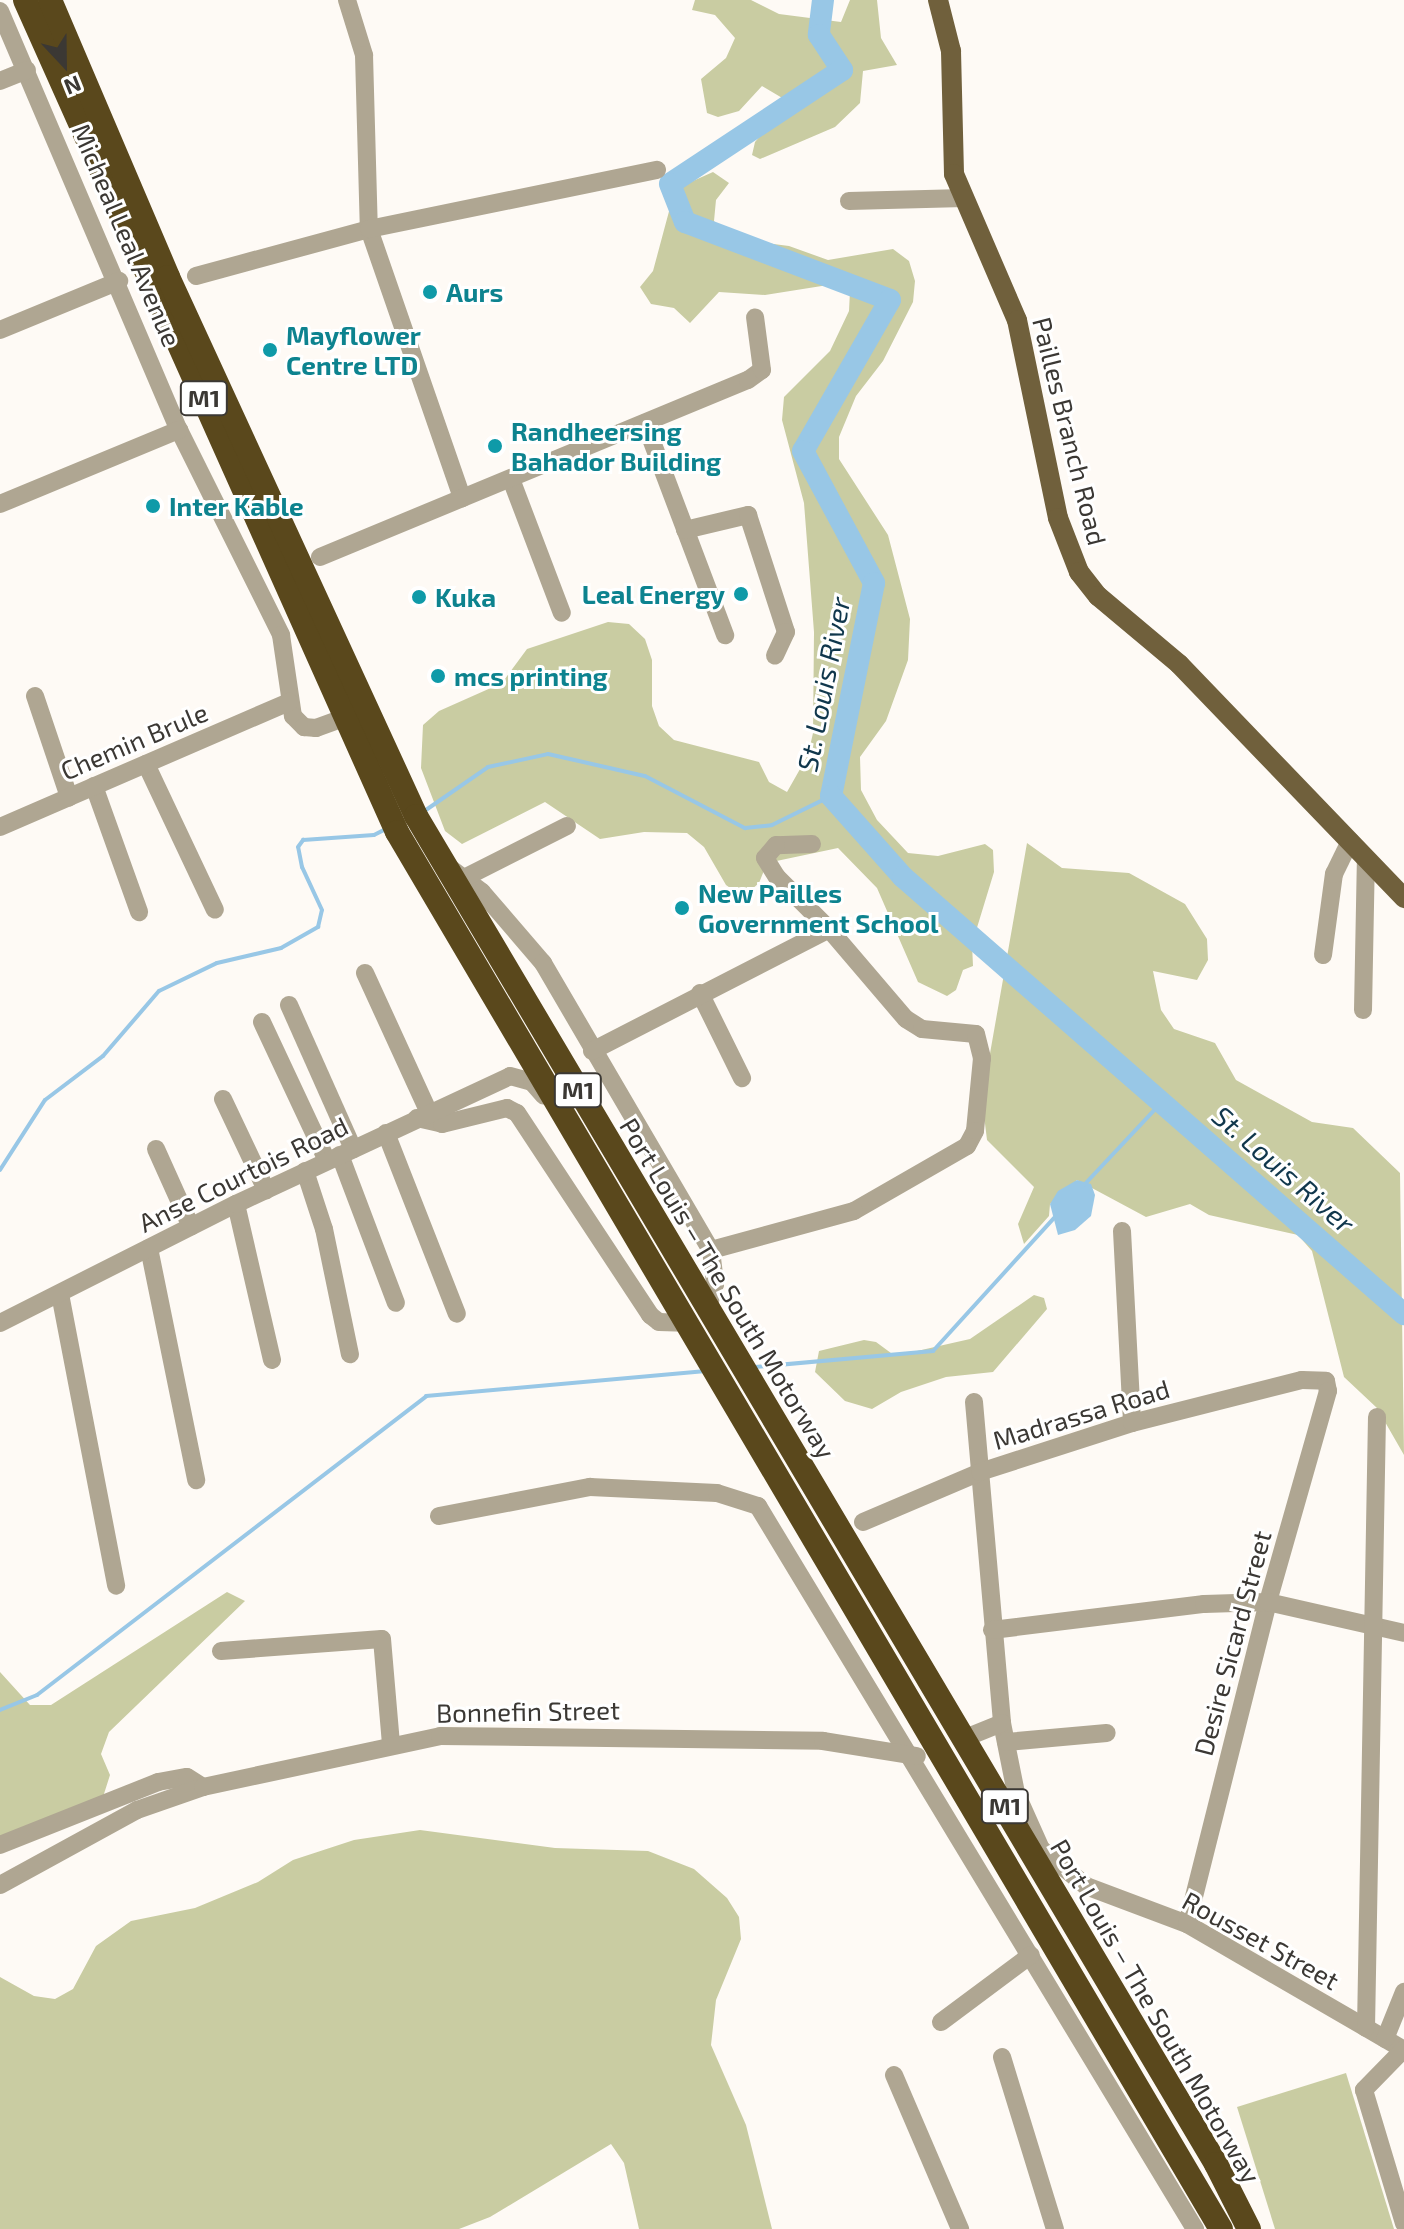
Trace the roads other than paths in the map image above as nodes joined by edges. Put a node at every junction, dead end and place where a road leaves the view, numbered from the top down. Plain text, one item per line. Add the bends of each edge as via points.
1 (25, 0) edge
2 (50, 0) edge
3 (347, 0) edge
4 (938, 0) edge
5 (0, 11) edge
6 (27, 70) junction
7 (0, 81) edge
8 (657, 170) dead end
9 (964, 198) junction
10 (849, 201) dead end
11 (369, 229) junction
12 (196, 276) dead end
13 (119, 281) junction
14 (755, 317) dead end
15 (0, 330) edge
16 (645, 423) junction
17 (179, 430) junction
18 (511, 479) junction
19 (462, 498) junction
20 (0, 504) edge
21 (685, 530) junction
22 (320, 557) dead end
23 (562, 613) dead end
24 (725, 635) dead end
25 (775, 656) dead end
26 (35, 696) dead end
27 (289, 702) junction
28 (347, 717) junction
29 (146, 764) junction
30 (94, 786) junction
31 (69, 797) junction
32 (567, 826) dead end
33 (0, 827) edge
34 (1350, 841) junction
35 (812, 844) dead end
36 (438, 855) junction
37 (1366, 858) junction
38 (466, 877) junction
39 (1404, 898) edge
40 (215, 910) dead end
41 (139, 912) dead end
42 (829, 929) junction
43 (1323, 955) dead end
44 (365, 973) dead end
45 (700, 993) junction
46 (289, 1005) dead end
47 (1363, 1010) dead end
48 (262, 1022) dead end
49 (514, 1035) junction
50 (592, 1051) junction
51 (510, 1076) junction
52 (742, 1078) dead end
53 (223, 1099) dead end
54 (423, 1116) junction
55 (567, 1124) junction
56 (386, 1133) junction
57 (156, 1149) dead end
58 (340, 1155) junction
59 (305, 1171) junction
60 (266, 1190) junction
61 (236, 1204) junction
62 (191, 1227) junction
63 (1122, 1231) dead end
64 (149, 1248) junction
65 (711, 1250) junction
66 (60, 1294) junction
67 (396, 1303) dead end
68 (708, 1307) junction
69 (457, 1314) dead end
70 (0, 1323) edge
71 (690, 1332) junction
72 (350, 1354) dead end
73 (272, 1360) dead end
74 (1321, 1378) joint
75 (974, 1402) dead end
76 (1377, 1417) dead end
77 (1132, 1423) junction
78 (980, 1472) junction
79 (196, 1480) dead end
80 (439, 1516) dead end
81 (863, 1522) dead end
82 (116, 1586) dead end
83 (1268, 1602) junction
84 (1375, 1625) junction
85 (992, 1630) junction
86 (1404, 1633) edge
87 (221, 1651) dead end
88 (1004, 1733) junction
89 (1107, 1733) dead end
90 (965, 1738) junction
91 (391, 1745) junction
92 (940, 1754) junction
93 (911, 1756) junction
94 (203, 1787) junction
95 (0, 1845) edge
96 (0, 1885) edge
97 (1187, 1924) junction
98 (1031, 1955) junction
99 (1404, 1992) edge
100 (941, 2022) dead end
101 (1366, 2028) junction
102 (1385, 2039) junction
103 (1404, 2050) edge
104 (1002, 2057) dead end
105 (894, 2075) dead end
106 (1196, 2181) junction
107 (1404, 2223) edge
108 (960, 2229) edge
109 (1055, 2229) edge
110 (1195, 2229) edge
111 (1212, 2229) edge
112 (1221, 2229) edge
113 (1249, 2229) edge

1 - 28 highway, Port Louis – The South Motorway / M1
2 - 36 highway, Port Louis – The South Motorway / M1 via 168,277
3 - 11 street via 364,55
4 - 9 main road, Pailles Branch Road via 951,51 952,159
5 - 6 street, Micheal Leal Avenue
6 - 7 street
6 - 13 street, Micheal Leal Avenue
8 - 11 street
9 - 10 street
9 - 34 main road, Pailles Branch Road via 1017,320 1058,518 1079,572 1098,596 1179,664
11 - 12 street
11 - 19 street
13 - 15 street
13 - 17 street, Micheal Leal Avenue
14 - 16 street via 762,370
16 - 18 street
16 - 21 street
17 - 20 street
17 - 27 street, Micheal Leal Avenue via 281,635
18 - 19 street
18 - 23 street
19 - 22 street
21 - 24 street
21 - 25 street via 748,515 786,632
26 - 31 street
27 - 28 street via 304,727
27 - 29 street, Chemin Brule
28 - 49 highway, Port Louis – The South Motorway / M1 via 410,857
29 - 30 street, Chemin Brule
29 - 40 street
30 - 31 street, Chemin Brule
30 - 41 street
31 - 33 street, Chemin Brule
32 - 38 street
34 - 37 main road, Pailles Branch Road
34 - 43 street via 1334,874
35 - 42 street via 776,845 765,858
36 - 38 street
36 - 68 highway, Port Louis – The South Motorway / M1
37 - 39 main road, Pailles Branch Road
37 - 47 street
38 - 50 street via 543,963
42 - 45 street
42 - 65 street via 906,1019 922,1029 976,1034 982,1058 973,1141 854,1211
44 - 54 street
45 - 50 street
45 - 52 street
46 - 58 street
48 - 58 street
49 - 51 street via 520,1062
49 - 55 highway, Port Louis – The South Motorway / M1
50 - 65 street
51 - 54 street, Anse Courtois Road
51 - 55 street via 532,1082
53 - 60 street
54 - 56 street, Anse Courtois Road
54 - 71 street via 442,1124 507,1108 517,1113 650,1315
55 - 71 highway, Port Louis – The South Motorway / M1
56 - 58 street, Anse Courtois Road
56 - 69 street
57 - 62 street
58 - 59 street, Anse Courtois Road
58 - 67 street
59 - 60 street, Anse Courtois Road
59 - 72 street via 324,1229
60 - 61 street, Anse Courtois Road
61 - 62 street, Anse Courtois Road
61 - 73 street
62 - 64 street, Anse Courtois Road
63 - 77 street
64 - 66 street, Anse Courtois Road
64 - 79 street
65 - 68 street via 715,1284
66 - 70 street, Anse Courtois Road
66 - 82 street
68 - 90 highway, Port Louis – The South Motorway / M1
71 - 92 highway, Port Louis – The South Motorway / M1
74 - 77 street, Madrassa Road
74 - 83 street, Desire Sicard Street via 1328,1391
75 - 78 street, Rousset Street
76 - 84 street
77 - 78 street, Madrassa Road
78 - 81 street, Madrassa Road
78 - 85 street, Rousset Street
80 - 93 street via 590,1487 717,1493 758,1506
83 - 84 street
83 - 85 street via 1204,1604
83 - 97 street, Desire Sicard Street
84 - 86 street
84 - 101 street
85 - 88 street, Rousset Street
87 - 91 street via 382,1639
88 - 89 street
88 - 90 street
88 - 97 street, Rousset Street via 1016,1793 1050,1861 1086,1886
90 - 113 highway, Port Louis – The South Motorway / M1 via 1208,2150
91 - 93 street, Bonnefin Street via 505,1733 635,1735 823,1741
91 - 94 street, Bonnefin Street
92 - 93 street, Bonnefin Street
92 - 106 highway, Port Louis – The South Motorway / M1
93 - 98 street
94 - 95 street via 187,1777 158,1782
94 - 96 street, Bonnefin Street via 137,1810
97 - 101 street, Rousset Street
98 - 100 street
98 - 110 street
99 - 102 street
101 - 102 street, Rousset Street
102 - 103 street, Rousset Street
103 - 107 street via 1364,2090
104 - 109 street
105 - 108 street
106 - 111 highway
106 - 112 highway, Port Louis – The South Motorway / M1

